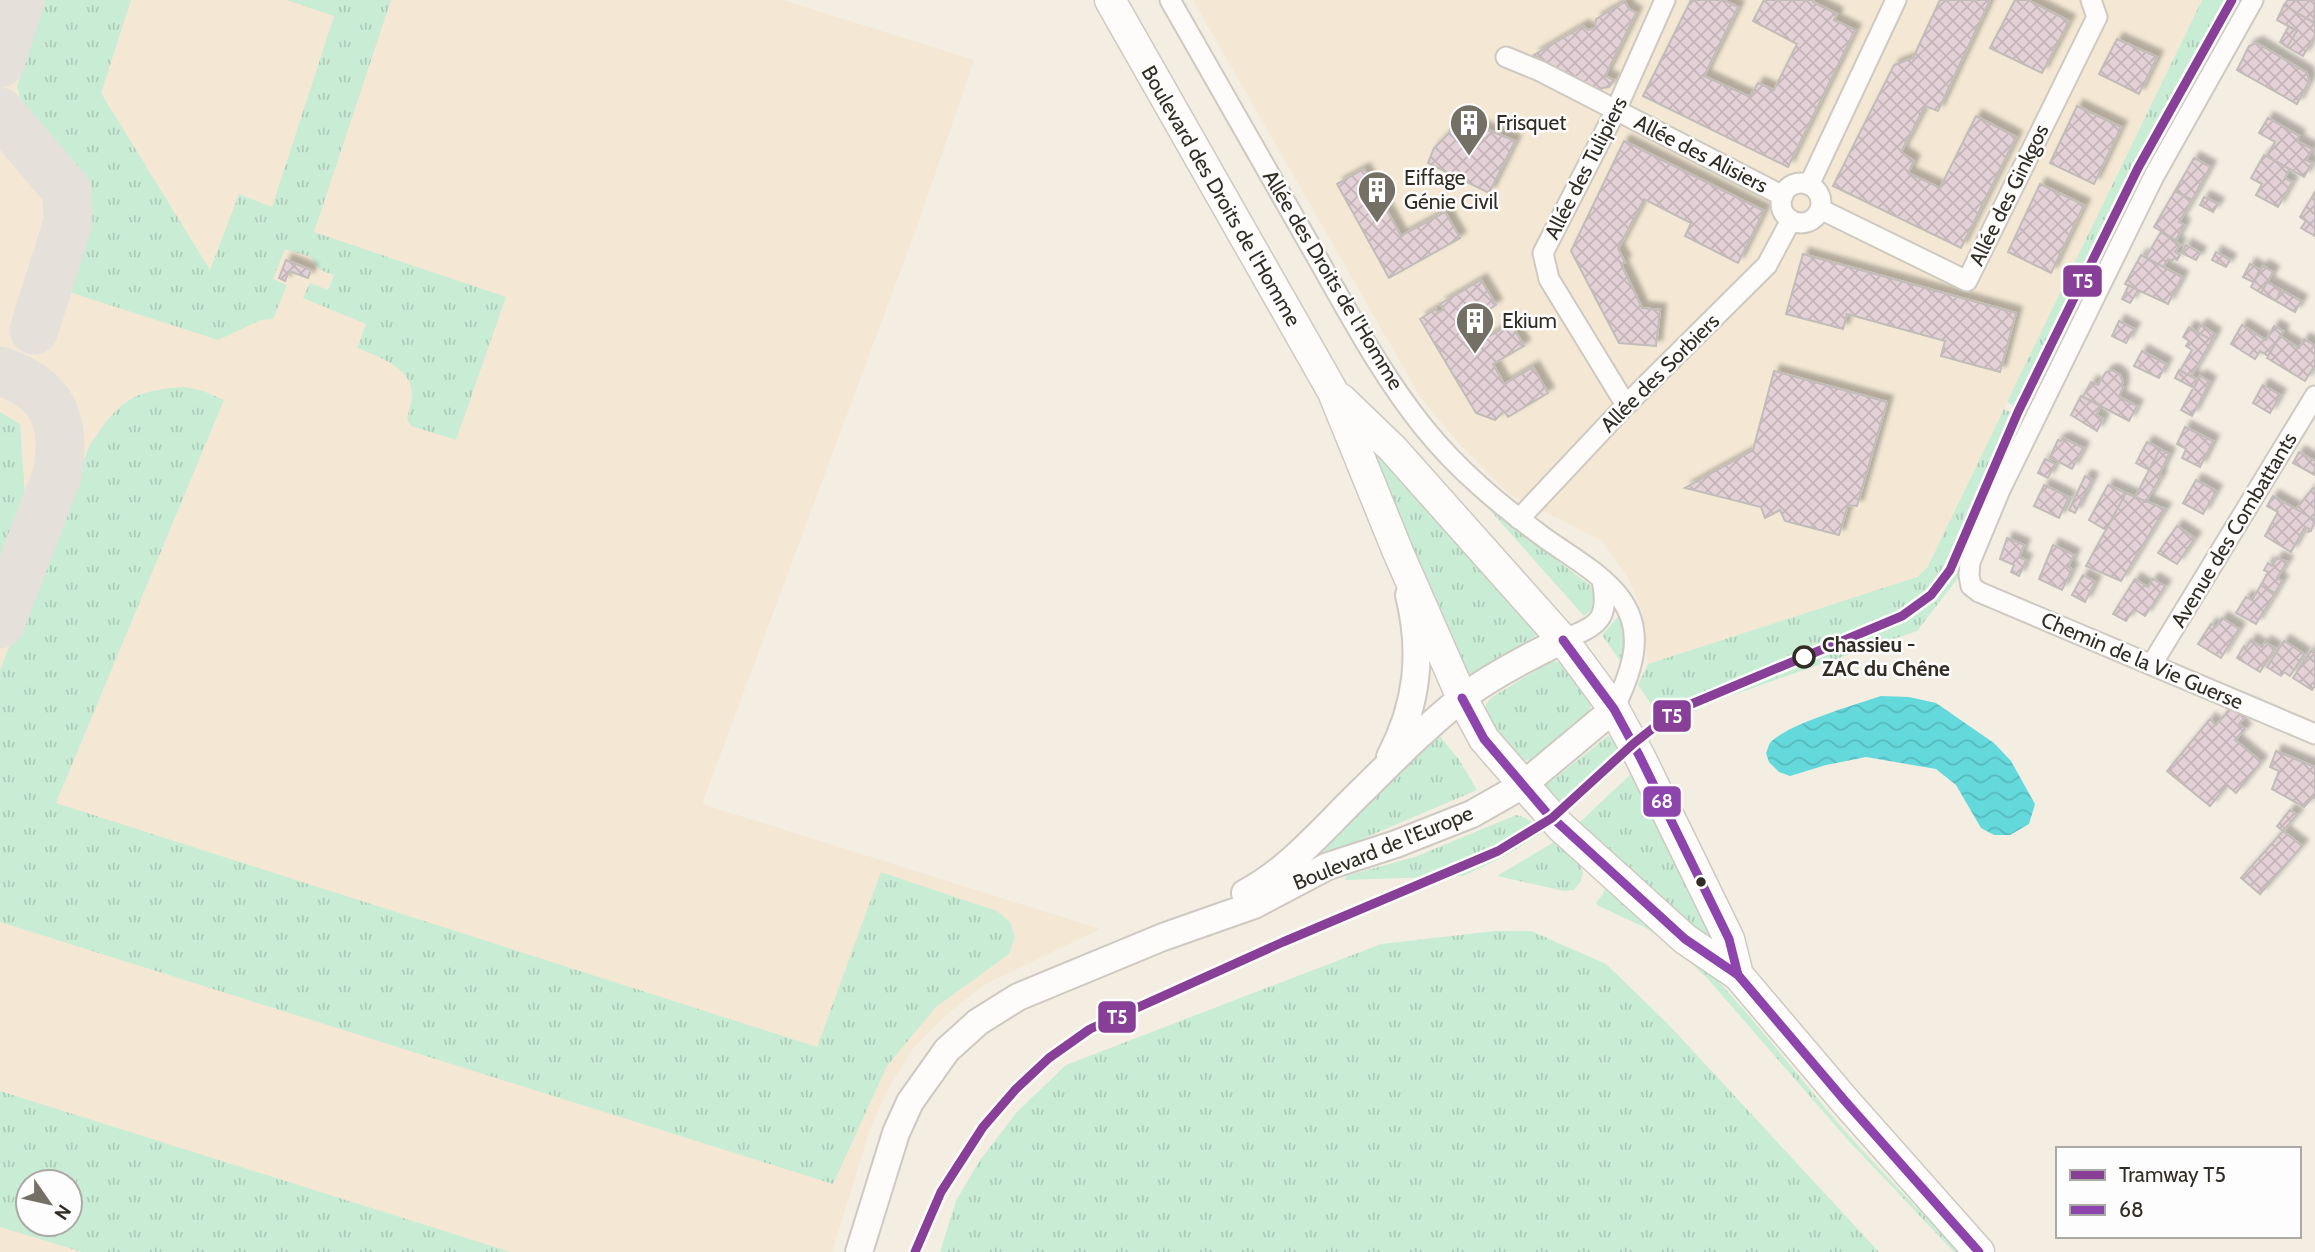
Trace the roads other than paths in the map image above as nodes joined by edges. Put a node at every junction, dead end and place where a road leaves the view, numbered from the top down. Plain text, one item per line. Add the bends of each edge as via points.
1 (1110, 0) edge
2 (1170, 0) edge
3 (1665, 0) edge
4 (1896, 0) edge
5 (2091, 0) edge
6 (2253, 0) edge
7 (1506, 57) dead end
8 (1616, 110) junction
9 (1809, 185) junction
10 (1783, 196) junction
11 (1820, 209) junction
12 (1791, 220) junction
13 (1333, 392) junction
14 (2315, 396) edge
15 (1626, 405) junction
16 (1519, 519) junction
17 (1398, 552) junction
18 (1602, 580) junction
19 (1563, 640) junction
20 (2152, 664) junction
21 (1462, 698) junction
22 (1614, 709) junction
23 (2315, 734) edge
24 (1384, 769) junction
25 (1523, 785) junction
26 (1163, 937) junction
27 (1738, 975) junction
28 (859, 1252) edge
29 (1979, 1252) edge

1 - 13 main road, Boulevard des Droits de l'Homme
2 - 16 street, Allée des Droits de l'Homme via 1377,362 1469,478
3 - 8 street, Allée des Tulipiers
4 - 9 street
5 - 11 street, Allée des Ginkgos via 2097,17 1967,281
6 - 20 street, Chemin de la Vie Guerse via 2154,176 2000,490 1970,562 1971,586 1979,592
7 - 8 street, Allée des Alisiers
8 - 10 street, Allée des Alisiers
8 - 15 street, Allée des Tulipiers via 1543,253 1549,279
9 - 10 street via 1794,184
9 - 11 street via 1821,198
10 - 12 street via 1782,209
11 - 12 street via 1812,220
12 - 15 street, Allée des Sorbiers via 1767,265
13 - 17 main road, Boulevard des Droits de l'Homme
13 - 19 main road, Boulevard des Droits de l'Homme via 1393,449
14 - 20 street, Avenue des Combattants
15 - 16 street, Allée des Sorbiers
16 - 18 street, Allée des Droits de l'Homme
17 - 21 main road, Boulevard des Droits de l'Homme
17 - 24 street, Boulevard de l'Europe via 1414,617 1418,668 1409,711
18 - 19 street via 1604,612 1586,631
18 - 22 street, Allée des Droits de l'Homme via 1621,599 1635,641 1628,680
19 - 21 street, Boulevard de l'Europe
19 - 22 main road, Boulevard des Droits de l'Homme
20 - 23 street, Chemin de la Vie Guerse
21 - 24 street, Boulevard de l'Europe
21 - 25 main road, Boulevard des Droits de l'Homme via 1484,739
22 - 25 street, Boulevard de l'Europe
22 - 27 main road, Boulevard des Droits de l'Homme via 1729,939
24 - 26 street, Boulevard de l'Europe via 1257,887
25 - 26 street, Boulevard de l'Europe via 1472,814 1328,866 1254,905
25 - 27 main road, Boulevard des Droits de l'Homme via 1560,826 1685,939
26 - 28 street, Boulevard de l'Europe via 1018,997 978,1022 947,1050 910,1102 896,1133
27 - 29 main road

